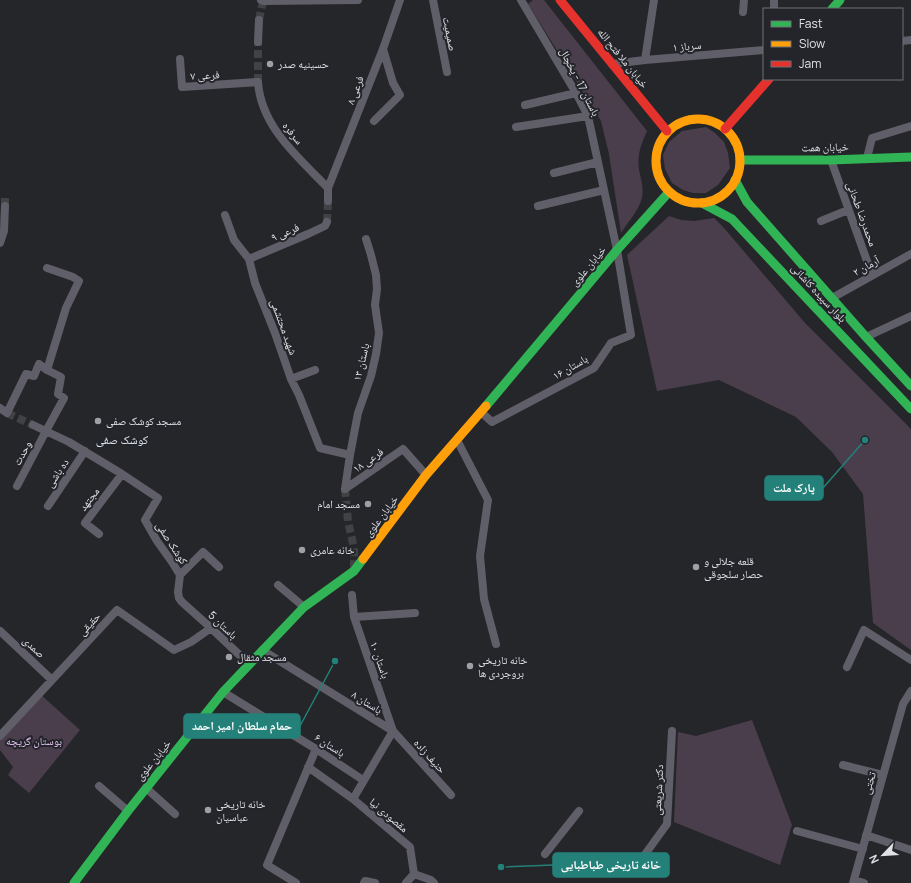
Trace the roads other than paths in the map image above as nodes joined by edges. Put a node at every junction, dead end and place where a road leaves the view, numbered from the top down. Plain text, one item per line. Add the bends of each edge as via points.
1 (331, 0) edge
2 (358, 0) edge
3 (400, 0) edge
4 (433, 0) edge
5 (522, 0) edge
6 (560, 0) edge
7 (654, 0) edge
8 (744, 0) edge
9 (840, 0) edge
10 (262, 1) edge
11 (833, 8) edge
12 (743, 12) dead end
13 (259, 20) tunnel mouth
14 (258, 42) tunnel mouth
15 (383, 49) junction
16 (763, 50) edge
17 (180, 59) dead end
18 (645, 60) junction
19 (612, 64) junction
20 (446, 72) dead end
21 (768, 80) edge
22 (258, 82) joint
23 (576, 93) junction
24 (525, 105) dead end
25 (588, 116) junction
26 (374, 121) dead end
27 (911, 126) edge
28 (516, 127) dead end
29 (725, 128) junction
30 (667, 131) junction
31 (911, 157) edge
32 (866, 158) junction
33 (740, 160) junction
34 (831, 160) junction
35 (598, 162) junction
36 (554, 173) dead end
37 (735, 180) junction
38 (328, 188) junction
39 (604, 190) junction
40 (669, 192) junction
41 (328, 201) tunnel mouth
42 (702, 203) junction
43 (5, 206) tunnel mouth
44 (538, 206) dead end
45 (848, 210) junction
46 (225, 215) dead end
47 (821, 221) dead end
48 (327, 222) dead end
49 (366, 239) dead end
50 (0, 243) edge
51 (617, 250) junction
52 (911, 255) edge
53 (249, 260) junction
54 (47, 268) dead end
55 (872, 275) junction
56 (832, 298) junction
57 (911, 316) edge
58 (866, 337) junction
59 (47, 370) junction
60 (315, 370) dead end
61 (291, 379) junction
62 (911, 386) edge
63 (0, 408) edge
64 (911, 409) edge
65 (481, 412) junction
66 (33, 425) tunnel mouth
67 (46, 431) junction
68 (457, 440) junction
69 (85, 451) junction
70 (350, 454) junction
71 (122, 474) junction
72 (426, 475) junction
73 (17, 486) dead end
74 (345, 490) joint
75 (48, 506) dead end
76 (99, 534) dead end
77 (218, 567) dead end
78 (180, 575) junction
79 (278, 585) dead end
80 (352, 595) dead end
81 (182, 602) joint
82 (304, 607) junction
83 (415, 613) dead end
84 (354, 617) junction
85 (211, 628) junction
86 (0, 631) edge
87 (496, 644) dead end
88 (262, 650) junction
89 (911, 660) edge
90 (249, 664) junction
91 (847, 667) dead end
92 (52, 680) junction
93 (911, 691) edge
94 (223, 692) junction
95 (393, 731) junction
96 (672, 731) dead end
97 (0, 736) edge
98 (316, 749) junction
99 (843, 765) dead end
100 (308, 767) junction
101 (883, 775) junction
102 (363, 780) junction
103 (100, 786) dead end
104 (146, 788) junction
105 (451, 795) dead end
106 (353, 799) junction
107 (128, 811) junction
108 (579, 811) dead end
109 (175, 814) dead end
110 (797, 831) dead end
111 (866, 835) junction
112 (863, 849) junction
113 (911, 850) edge
114 (545, 854) dead end
115 (638, 864) dead end
116 (414, 874) junction
117 (853, 882) edge
118 (74, 883) edge
119 (296, 883) edge
120 (364, 883) edge
121 (376, 883) edge
122 (406, 883) edge
123 (434, 883) edge
124 (864, 883) edge

1 - 2 street
1 - 10 street
3 - 15 street, فرعی ۸
4 - 20 street, صمیمیت
5 - 23 street, باستان 17 - یخچال
6 - 19 main road, خیابان ملا فتح الله
7 - 18 street
8 - 12 street
9 - 11 main road
13 - 14 street
15 - 26 street via 393,83 400,95
15 - 38 street, فرعی ۸
16 - 18 street, سرباز ۱
17 - 22 street, فرعی ۷ via 182,87
18 - 19 street, سرباز ۱
19 - 30 main road, خیابان ملا فتح الله
21 - 29 main road
22 - 38 street, سرفره via 262,106 281,138
23 - 24 street
23 - 25 street, باستان 17 - یخچال
25 - 28 street
25 - 35 street, باستان 17 - یخچال
27 - 32 street via 872,138
29 - 30 main road via 702,118 677,123
29 - 33 main road via 738,148
30 - 40 main road via 660,140 655,162 657,173
31 - 32 main road, خیابان همت
32 - 34 main road, خیابان همت
33 - 34 main road, خیابان همت
33 - 37 main road
34 - 45 street, محمدرضا طحانی
35 - 36 street
35 - 39 street, باستان 17 - یخچال
37 - 42 main road via 727,191 716,199
37 - 56 main road, بلوار سپیده کاشانی via 747,202
38 - 41 street
39 - 44 street
39 - 51 street, باستان 17 - یخچال
40 - 42 main road via 690,202
40 - 51 main road, خیابان علوی
42 - 64 main road, بلوار سپیده کاشانی via 732,219
43 - 50 street via 4,231
45 - 47 street
45 - 55 street, محمدرضا طحانی
46 - 53 street, شهید محتشمی via 234,240
48 - 53 street, فرعی ۹ via 325,226
49 - 70 street, باستان ۱۳ via 376,275 379,333 371,376 358,413
51 - 65 main road, خیابان علوی
51 - 65 street, باستان ۱۶ via 631,335 611,343 594,368 492,422
52 - 55 street, آرمان ۲
53 - 61 street, شهید محتشمی
54 - 59 street via 79,281 66,308
55 - 56 street, آرمان ۲
56 - 58 main road, بلوار سپیده کاشانی
57 - 58 street
58 - 62 main road, بلوار سپیده کاشانی
59 - 63 street via 39,364 34,376 26,374 7,413
59 - 67 street, وحدت via 61,377 58,394 64,398
60 - 61 street
61 - 70 street, شهید محتشمی via 320,448
65 - 68 main road, خیابان علوی
66 - 67 street, کوشک صفی
67 - 69 street, کوشک صفی
67 - 73 street, وحدت
68 - 72 main road, خیابان علوی
68 - 87 street via 488,500 480,556 484,599
69 - 71 street, کوشک صفی
69 - 75 street, ده باشی
70 - 74 street, باستان ۱۳
71 - 76 street, مجتهد via 85,523
71 - 78 street, کوشک صفی via 158,498 145,520
72 - 74 street, فرعی ۱۸ via 403,448
72 - 82 main road, خیابان علوی via 354,571
77 - 78 street via 203,552
78 - 81 street, کوشک صفی via 178,592
79 - 82 street
80 - 84 street, باستان ۱۰
81 - 85 street, باستان 5
82 - 88 main road, خیابان علوی
83 - 84 street
84 - 95 street, باستان ۱۰
85 - 90 street, باستان 5
85 - 92 street, حقیقی via 174,650 117,610
86 - 92 street, صمدی
88 - 90 main road, خیابان علوی
88 - 95 street, باستان ۸
89 - 91 street via 864,630
90 - 94 main road, خیابان علوی
92 - 97 street, حقیقی
93 - 101 street, تختی via 903,704
94 - 98 street, باستان ۶
94 - 104 main road, خیابان علوی
95 - 102 street
95 - 105 street, حنیف زاده
96 - 115 street, دکتر شریعتی via 667,824
98 - 100 street
98 - 102 street, باستان ۶
99 - 101 street
100 - 106 street, مقصودی نیا
100 - 119 street via 267,865
101 - 111 street, تختی
102 - 106 street
103 - 107 street
104 - 107 main road, خیابان علوی
104 - 109 street
106 - 116 street, مقصودی نیا via 410,847
107 - 118 main road, خیابان علوی
108 - 114 street
110 - 112 street
111 - 112 street, تختی
111 - 113 street
112 - 117 street, تختی
116 - 122 street
116 - 123 street
117 - 124 street
120 - 121 street

